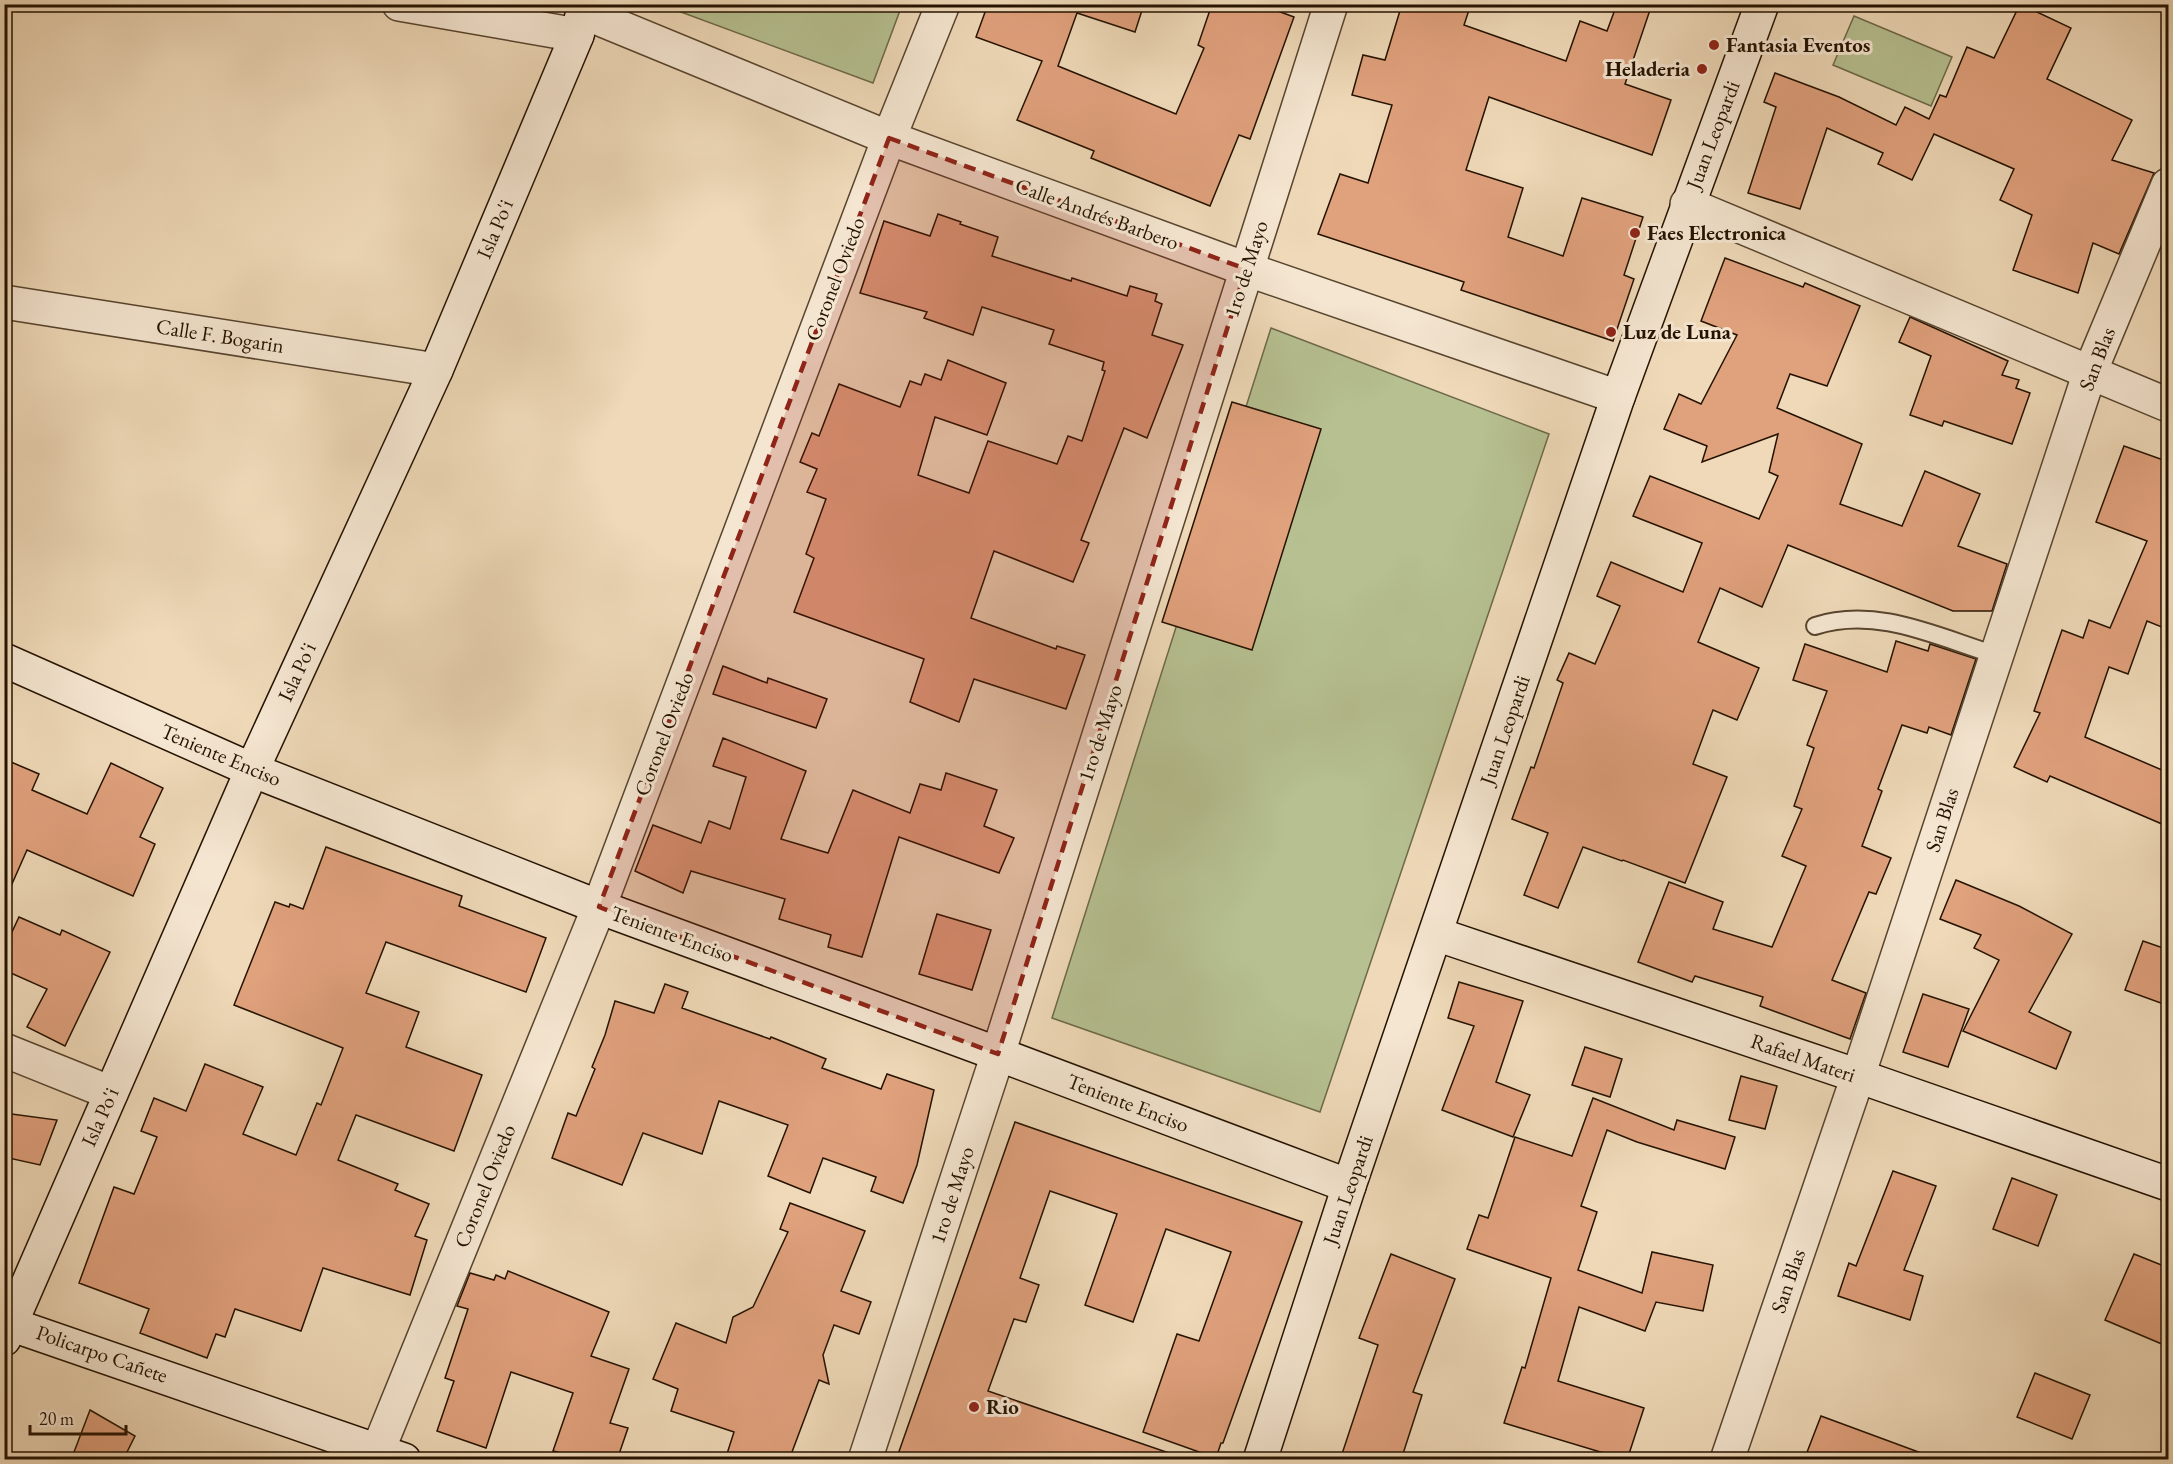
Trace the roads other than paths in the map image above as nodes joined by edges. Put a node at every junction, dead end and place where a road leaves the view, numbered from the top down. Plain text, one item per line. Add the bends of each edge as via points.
1 (399, 4) edge
2 (942, 4) edge
3 (1331, 4) edge
4 (1762, 4) edge
5 (582, 17) edge
6 (889, 138) junction
7 (2169, 184) edge
8 (1687, 204) junction
9 (1246, 269) junction
10 (4, 302) edge
11 (436, 370) junction
12 (2090, 372) junction
13 (1618, 397) junction
14 (2169, 405) edge
15 (1815, 626) dead end
16 (1996, 656) junction
17 (4, 660) edge
18 (252, 770) junction
19 (599, 907) junction
20 (1436, 934) junction
21 (4, 1050) edge
22 (998, 1054) junction
23 (1858, 1076) junction
24 (111, 1093) junction
25 (2169, 1184) edge
26 (1349, 1186) junction
27 (7, 1328) edge
28 (385, 1456) edge
29 (865, 1460) edge
30 (1260, 1460) edge
31 (1727, 1460) edge

1 - 5 street, Calle Andrés Barbero
2 - 6 street, Coronel Oviedo
3 - 9 street, 1ro de Mayo
4 - 8 street, Juan Leopardi
5 - 6 street, Calle Andrés Barbero
5 - 11 street, Isla Po'i
6 - 9 street, Calle Andrés Barbero
6 - 19 street, Coronel Oviedo
7 - 12 street, San Blas
8 - 12 street
8 - 13 street, Juan Leopardi
9 - 13 street, Calle Andrés Barbero
9 - 22 street, 1ro de Mayo
10 - 11 street, Calle F. Bogarin
11 - 18 street, Isla Po'i
12 - 14 street
12 - 16 street, San Blas
13 - 20 street, Juan Leopardi
15 - 16 lane via 1848,619 1885,621
16 - 23 street, San Blas
17 - 18 street, Teniente Enciso
18 - 19 street, Teniente Enciso
18 - 24 street, Isla Po'i
19 - 22 street, Teniente Enciso
19 - 28 street, Coronel Oviedo
20 - 23 street, Rafael Materi
20 - 26 street, Juan Leopardi
21 - 24 street
22 - 26 street, Teniente Enciso
22 - 29 street, 1ro de Mayo
23 - 25 street, Rafael Materi
23 - 31 street, San Blas
24 - 27 street, Isla Po'i
26 - 30 street, Juan Leopardi
27 - 28 street, Policarpo Cañete

